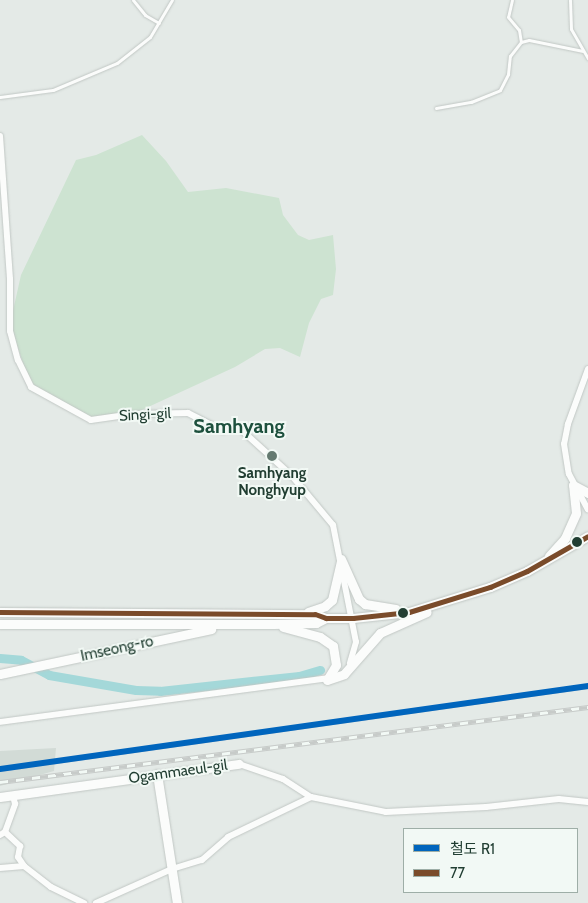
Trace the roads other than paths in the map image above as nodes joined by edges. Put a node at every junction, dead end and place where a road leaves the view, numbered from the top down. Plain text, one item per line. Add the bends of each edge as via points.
1 (133, 0) edge
2 (172, 0) edge
3 (512, 0) edge
4 (570, 0) edge
5 (159, 23) junction
6 (521, 42) junction
7 (583, 51) junction
8 (588, 58) edge
9 (0, 97) edge
10 (436, 108) dead end
11 (0, 136) edge
12 (588, 369) edge
13 (573, 485) junction
14 (588, 493) edge
15 (588, 509) edge
16 (588, 536) edge
17 (341, 559) junction
18 (545, 561) junction
19 (446, 602) junction
20 (414, 611) junction
21 (0, 612) edge
22 (302, 613) junction
23 (326, 618) junction
24 (352, 618) junction
25 (0, 624) edge
26 (234, 624) junction
27 (273, 624) junction
28 (0, 674) edge
29 (326, 680) junction
30 (0, 722) edge
31 (239, 764) joint
32 (157, 774) junction
33 (13, 795) junction
34 (0, 797) edge
35 (311, 797) junction
36 (588, 802) edge
37 (3, 834) edge
38 (24, 866) junction
39 (0, 868) edge
40 (172, 869) junction
41 (84, 903) edge
42 (96, 903) edge
43 (177, 903) edge

1 - 5 lane via 145,15
2 - 5 lane
3 - 6 lane via 508,17 519,30
4 - 7 lane via 571,30
5 - 9 lane via 130,55 97,73 53,90
6 - 7 lane via 530,40
6 - 10 lane via 510,56 508,74 500,90 471,102
7 - 8 lane
11 - 17 street, Singi-gil via 10,271 10,331 18,360 31,387 91,420 133,414 188,414 223,431 237,426 292,476 328,516
12 - 13 street via 565,435
13 - 14 main road
13 - 15 street
13 - 18 main road via 577,506 572,526
16 - 18 main road, Imseong-ro
17 - 20 main road via 354,591 365,604
17 - 22 main road via 332,600 325,606
17 - 24 street, Singi-gil
18 - 19 main road, Imseong-ro via 490,587
19 - 20 main road, Imseong-ro
19 - 29 main road via 380,633 344,674
20 - 24 main road, Imseong-ro
21 - 22 main road, Imseong-ro
22 - 23 main road, Imseong-ro
23 - 24 main road, Imseong-ro
23 - 27 main road, Imseong-ro via 316,623
24 - 29 street, Singi-gil via 356,642 352,661
25 - 26 main road, Imseong-ro
26 - 27 main road, Imseong-ro
26 - 28 main road, Imseong-ro
27 - 29 main road via 320,637 333,646 336,665
29 - 30 street
31 - 32 main road, Ogammaeul-gil
31 - 35 street, Ogammaeul-gil via 283,778
32 - 33 main road, Ogammaeul-gil
32 - 40 main road
33 - 34 main road, Ogammaeul-gil
33 - 37 street via 15,804
35 - 36 street, Ogammaeul-gil via 386,812 486,807 559,799
35 - 40 street via 228,837 202,860
37 - 38 street via 20,846 18,857
38 - 39 street
38 - 41 street via 51,887
40 - 42 street
40 - 43 main road

